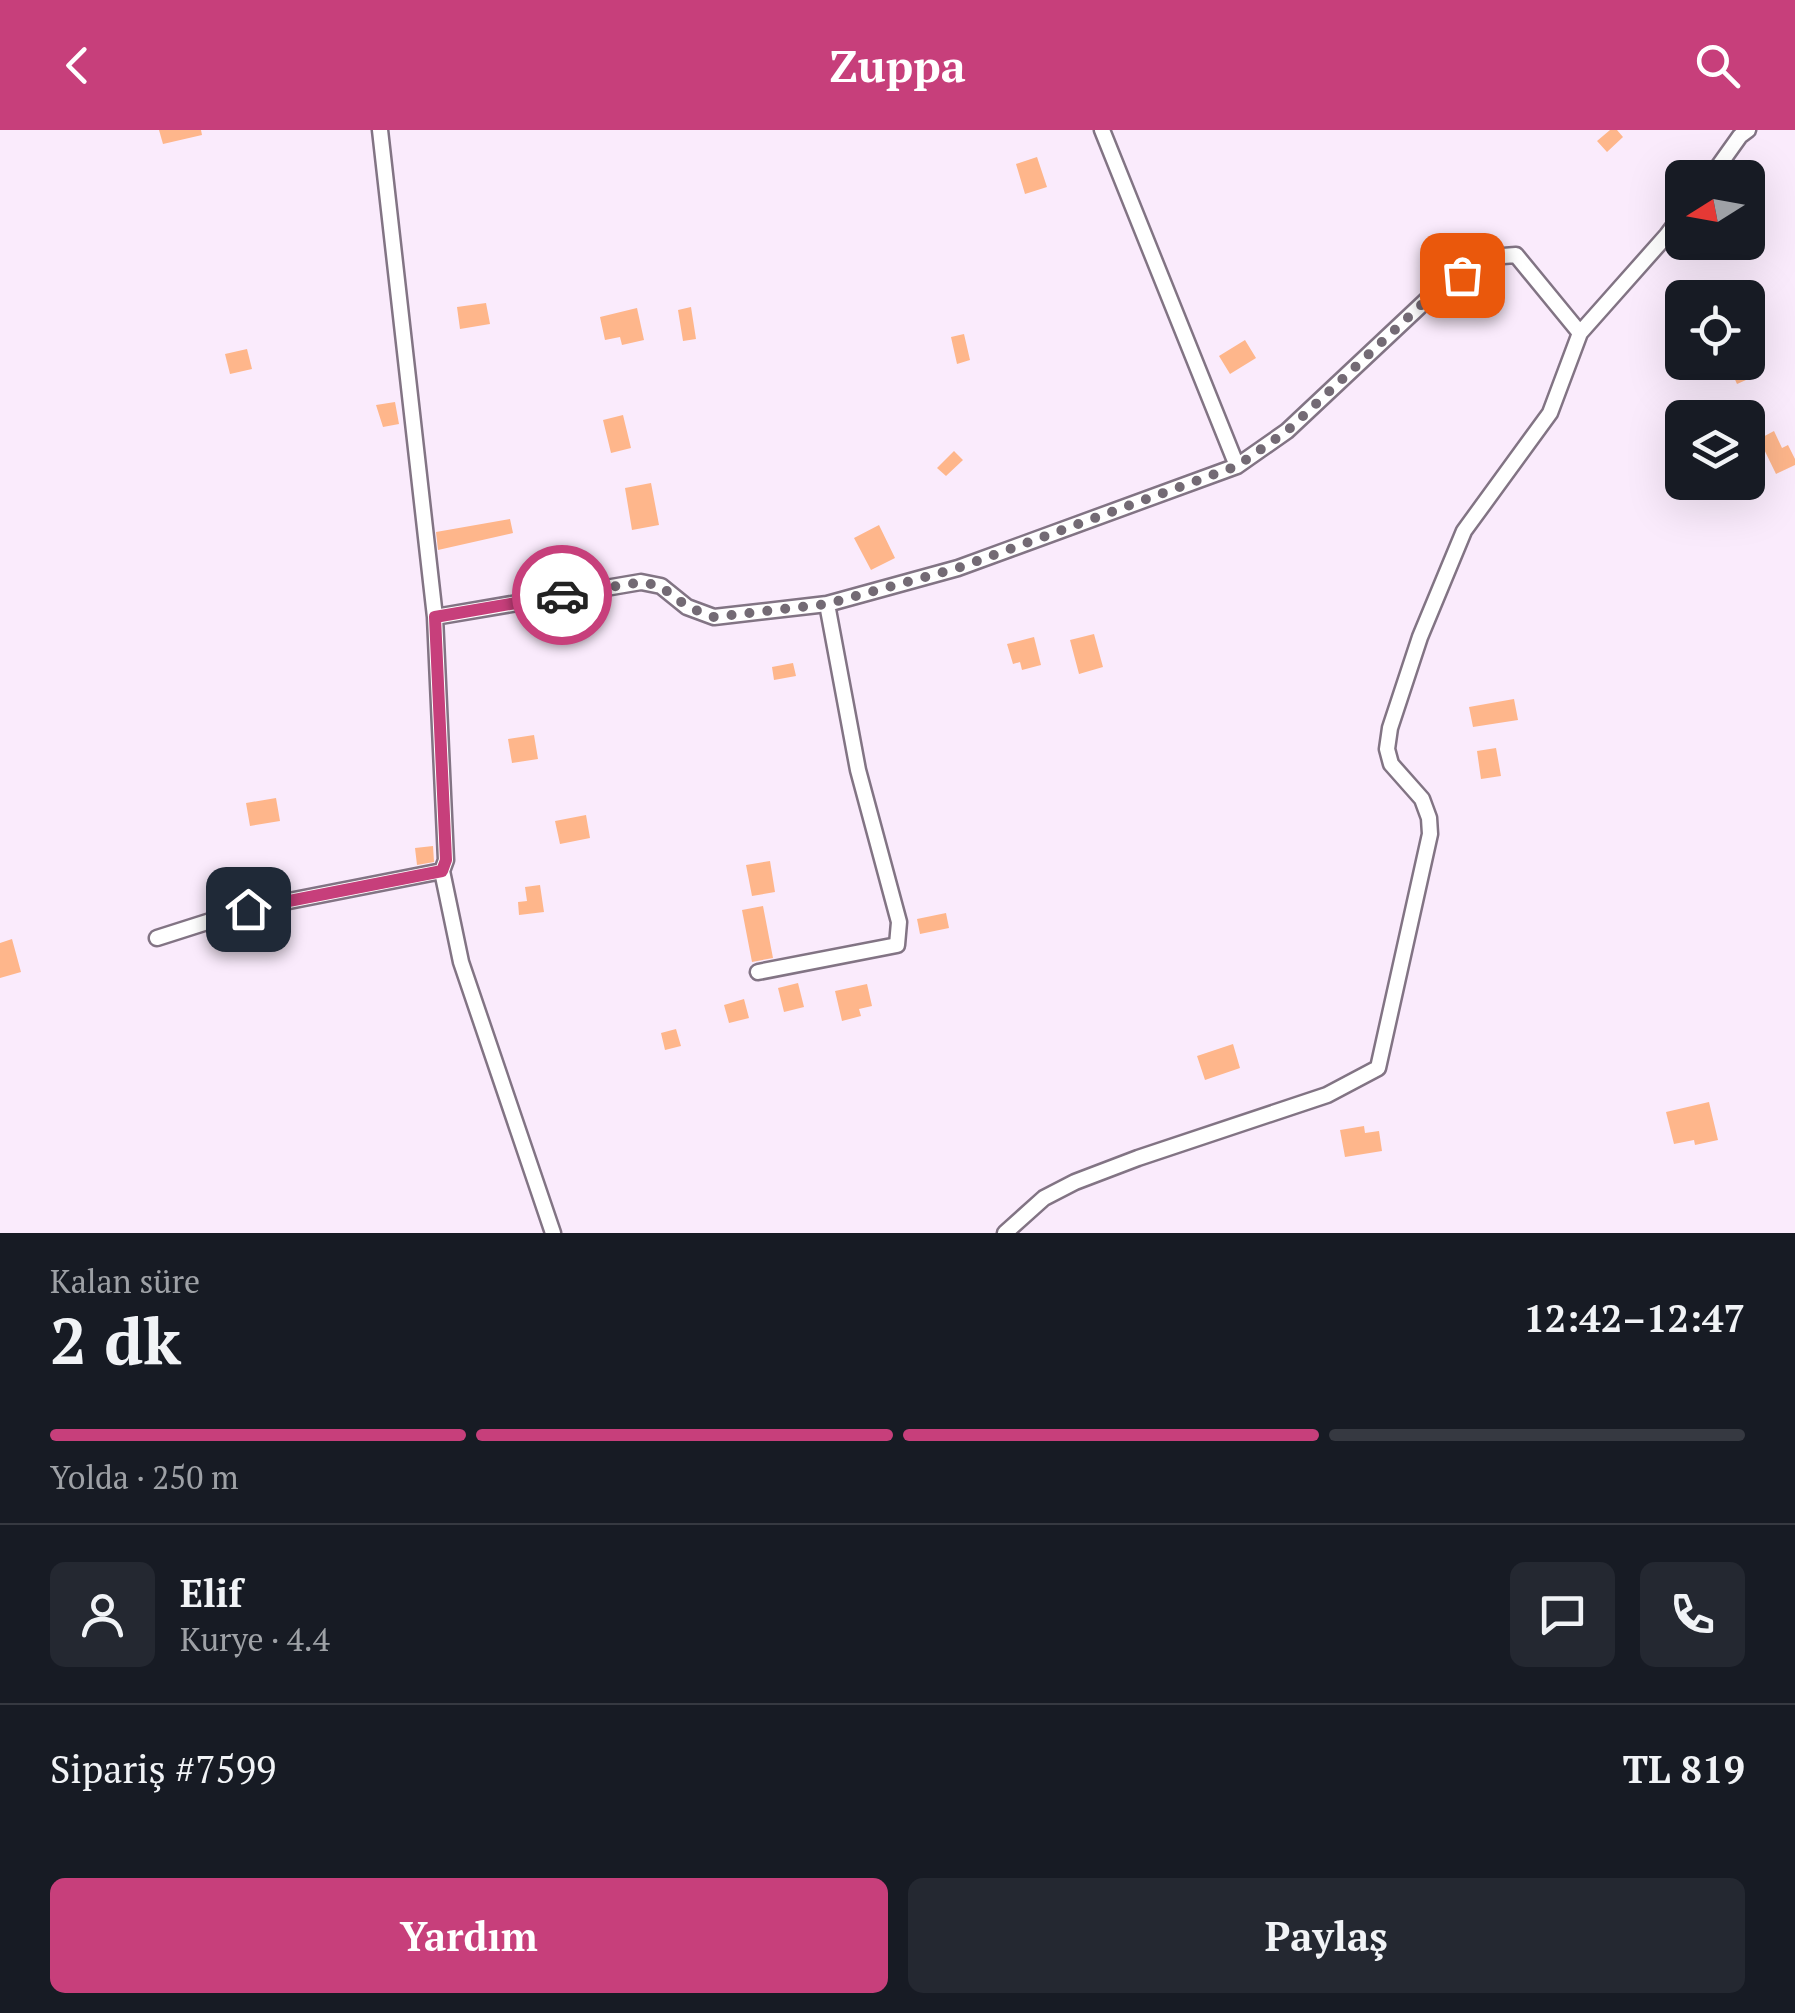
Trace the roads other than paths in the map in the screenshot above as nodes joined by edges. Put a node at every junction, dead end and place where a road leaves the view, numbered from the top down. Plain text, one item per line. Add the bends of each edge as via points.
1 (380, 130) edge
2 (1102, 130) edge
3 (1748, 130) edge
4 (1723, 160) edge
5 (1665, 238) edge
6 (1580, 333) junction
7 (1237, 466) junction
8 (827, 604) junction
9 (435, 617) junction
10 (442, 871) junction
11 (158, 938) dead end
12 (758, 972) dead end
13 (553, 1233) edge
14 (1005, 1233) edge

1 - 9 street
2 - 7 street
3 - 4 street
5 - 6 street
6 - 7 street via 1516,255 1490,257 1434,293 1287,431
6 - 14 street via 1550,413 1464,531 1390,728 1392,764 1422,799 1430,834 1378,1068 1326,1096 1075,1182 1044,1198
7 - 8 street via 958,568
8 - 9 street via 714,617 642,582
8 - 12 street via 858,770 900,922 897,946
9 - 10 street
10 - 11 street via 248,909
10 - 13 street via 462,962

